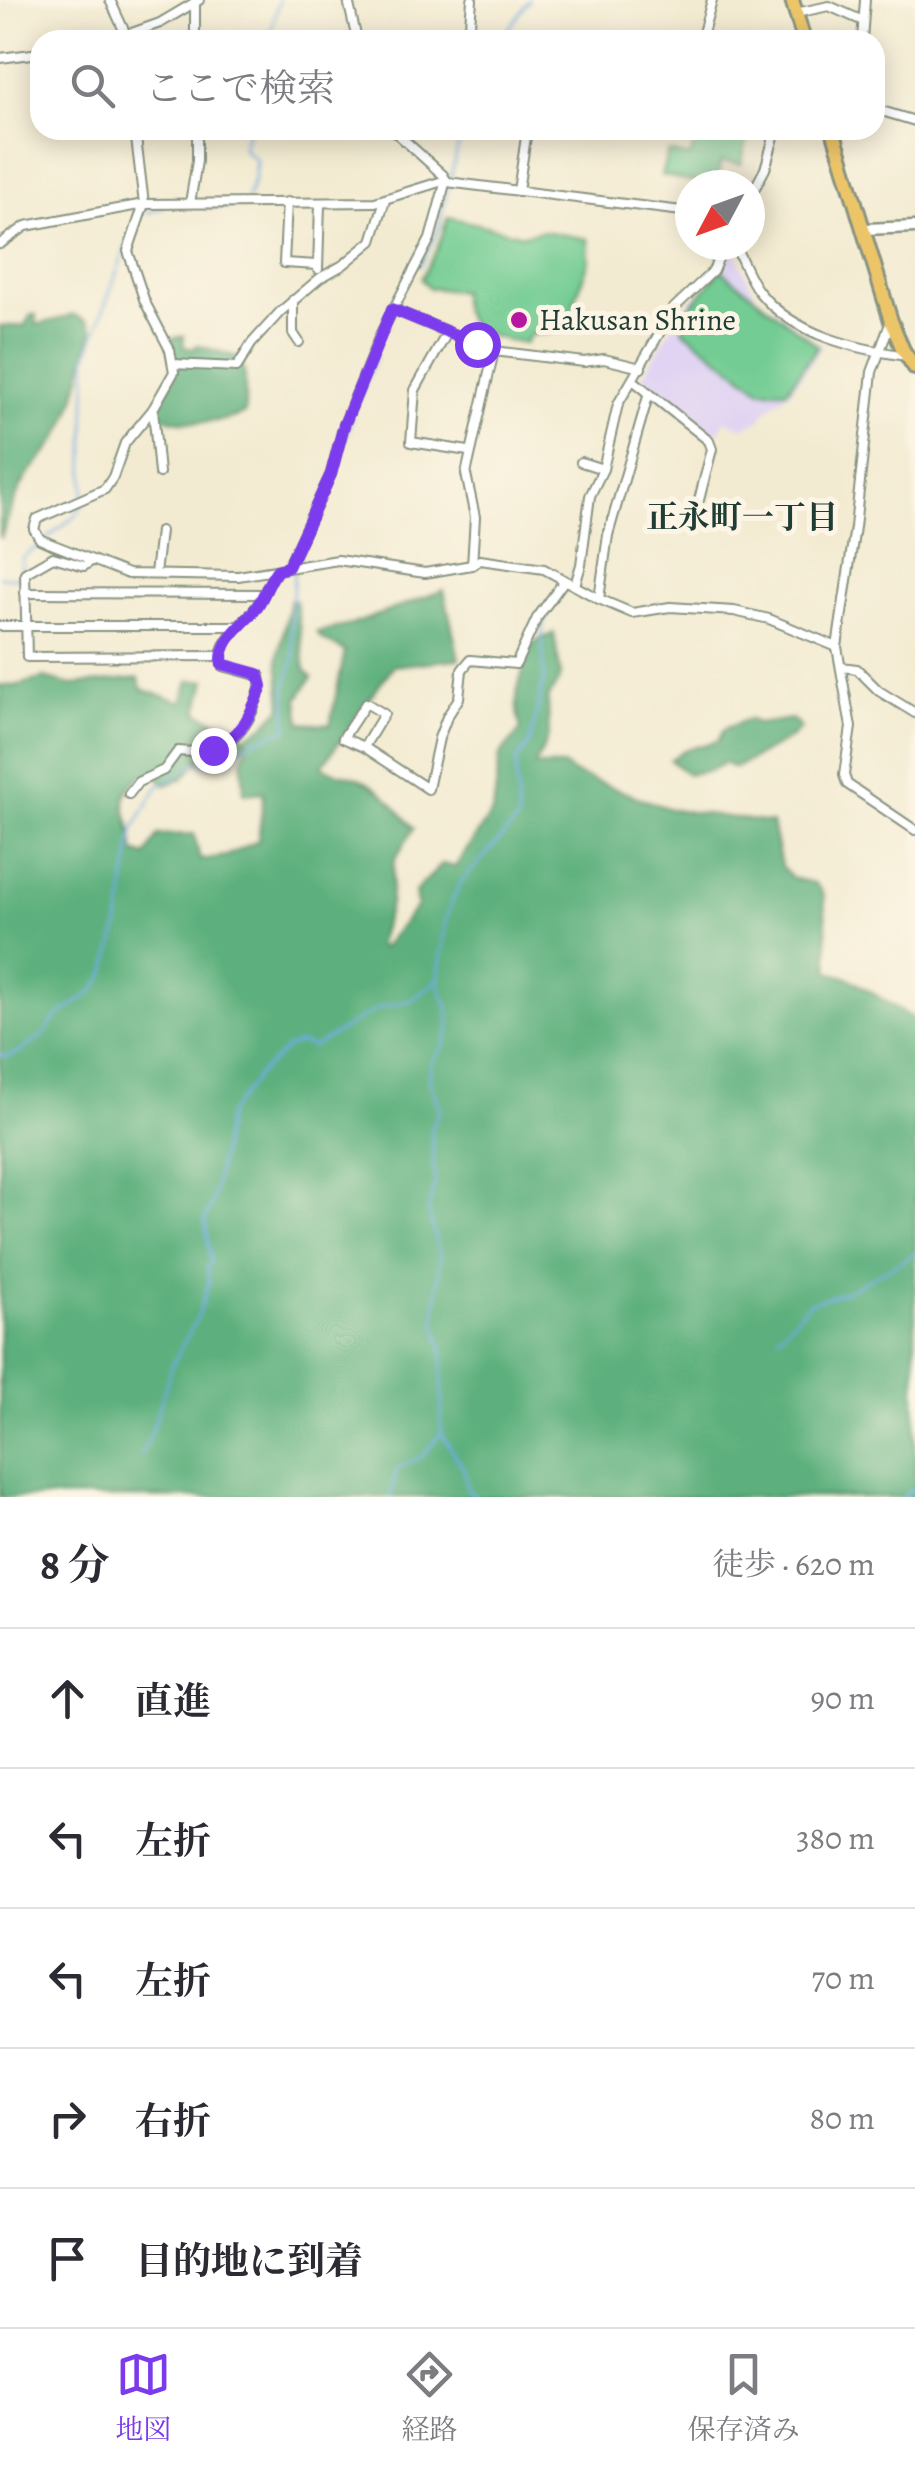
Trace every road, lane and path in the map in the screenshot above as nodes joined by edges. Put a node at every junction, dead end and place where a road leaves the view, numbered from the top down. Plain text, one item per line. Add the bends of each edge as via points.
1 (110, 0) edge
2 (348, 0) edge
3 (472, 0) edge
4 (712, 0) edge
5 (865, 0) edge
6 (197, 1) edge
7 (794, 7) edge
8 (863, 22) junction
9 (123, 30) edge
10 (146, 30) edge
11 (196, 30) edge
12 (354, 30) edge
13 (470, 30) edge
14 (704, 30) edge
15 (863, 30) edge
16 (30, 54) edge
17 (0, 58) edge
18 (885, 112) edge
19 (915, 121) edge
20 (136, 140) edge
21 (197, 140) edge
22 (404, 140) edge
23 (526, 140) edge
24 (773, 140) edge
25 (835, 140) edge
26 (764, 170) edge
27 (449, 182) junction
28 (518, 191) junction
29 (385, 200) junction
30 (287, 202) junction
31 (190, 203) junction
32 (144, 204) junction
33 (320, 204) junction
34 (675, 210) edge
35 (915, 227) edge
36 (864, 229) junction
37 (0, 244) edge
38 (718, 260) edge
39 (742, 260) edge
40 (317, 265) junction
41 (320, 278) junction
42 (293, 300) junction
43 (392, 309) junction
44 (891, 321) junction
45 (447, 333) junction
46 (298, 342) dead end
47 (494, 351) junction
48 (878, 352) junction
49 (911, 362) edge
50 (174, 364) junction
51 (642, 368) junction
52 (634, 381) junction
53 (649, 394) junction
54 (153, 409) junction
55 (468, 451) junction
56 (581, 462) dead end
57 (603, 470) junction
58 (160, 473) dead end
59 (699, 500) dead end
60 (160, 531) dead end
61 (90, 562) junction
62 (472, 565) junction
63 (288, 567) junction
64 (277, 570) junction
65 (155, 574) junction
66 (564, 581) junction
67 (574, 585) junction
68 (25, 594) junction
69 (263, 594) junction
70 (598, 600) junction
71 (0, 626) edge
72 (25, 626) junction
73 (236, 626) junction
74 (837, 647) junction
75 (221, 656) junction
76 (840, 667) junction
77 (915, 713) edge
78 (364, 748) junction
79 (129, 794) dead end
80 (915, 830) edge

1 - 9 street
2 - 12 street
3 - 13 street
4 - 14 street
5 - 8 street
6 - 10 street
6 - 11 street
7 - 8 street via 828,6
8 - 15 street
16 - 17 street
18 - 19 street
20 - 32 street
21 - 31 street
22 - 27 street
23 - 28 street
24 - 26 street
25 - 36 main road
27 - 28 street
27 - 29 street
27 - 43 street via 430,239
28 - 34 street
29 - 33 street
29 - 41 street via 372,241
30 - 31 street
30 - 33 street
30 - 40 street via 284,263
31 - 32 street
32 - 37 street via 26,226
32 - 50 street via 128,251
33 - 40 street
35 - 36 street
36 - 44 main road
38 - 51 street via 674,308
39 - 48 street via 760,293 803,328
40 - 41 street
41 - 42 street
42 - 46 street
42 - 50 street via 237,367
43 - 45 street
43 - 63 street via 331,474
44 - 48 street
44 - 49 main road
45 - 47 street
45 - 55 street via 415,390 411,442
47 - 51 street
47 - 55 street
48 - 49 street
48 - 74 street
50 - 54 street
51 - 52 street
52 - 53 street
52 - 57 street via 618,404
53 - 59 street via 709,441
53 - 70 street via 608,535
54 - 58 street
54 - 61 street via 125,443 105,489 34,524 40,538
55 - 62 street
56 - 57 street
57 - 67 street via 590,496
60 - 65 street
61 - 65 street
61 - 68 street via 53,557 33,566 25,574
62 - 63 street via 426,572 338,560
62 - 66 street via 480,560 544,569
63 - 64 street
64 - 65 street
64 - 69 street
66 - 67 street
66 - 78 street via 536,618 516,664 470,660 462,670 428,789
67 - 70 street
68 - 69 street
68 - 72 street
69 - 73 street
70 - 74 street via 637,613 670,607 734,611
71 - 72 street
72 - 73 street
72 - 75 street via 27,657
73 - 75 street
74 - 76 street
75 - 79 street via 223,666 260,676 246,724 213,750 178,751 164,770
76 - 77 street via 858,669 879,692
76 - 80 street via 851,727 847,784
78 - 78 street via 343,738 366,703 384,714

